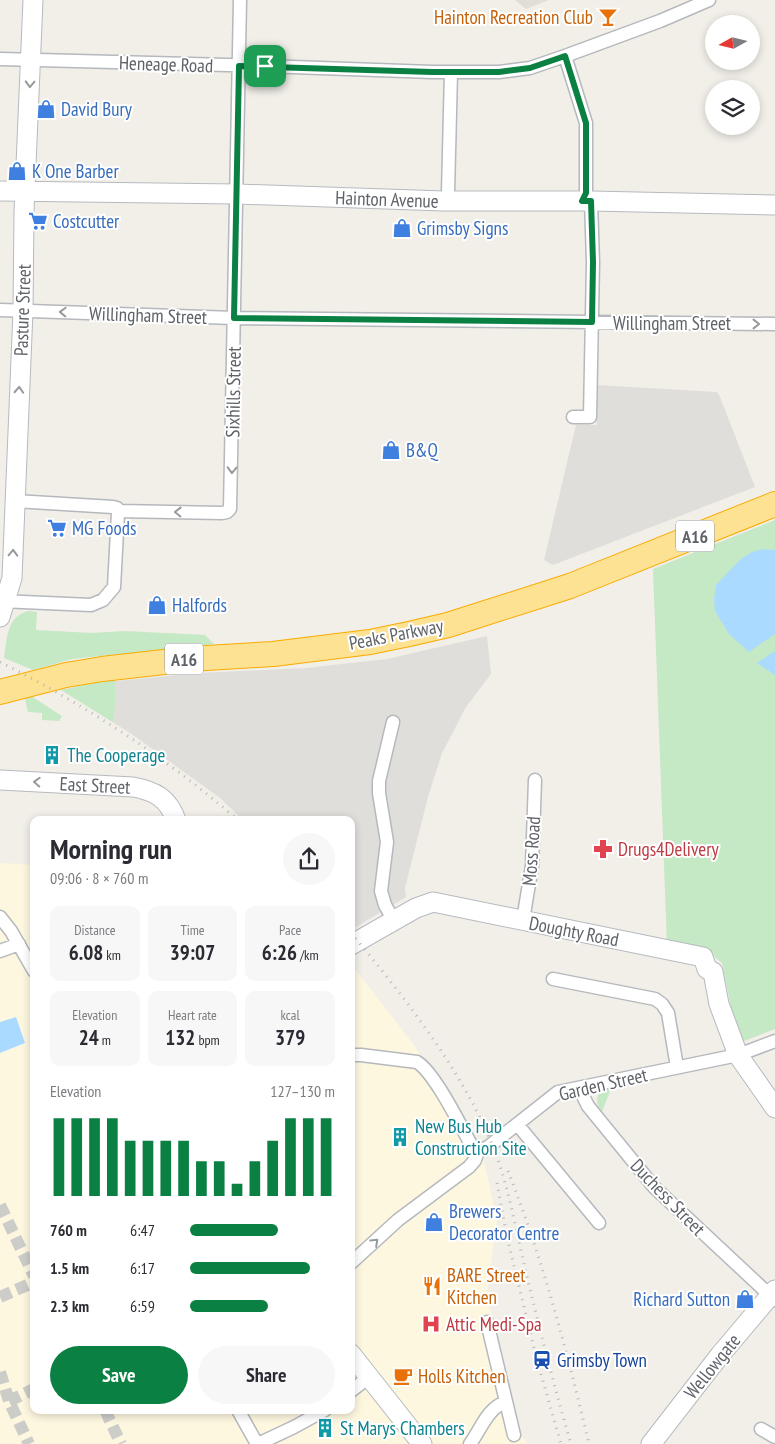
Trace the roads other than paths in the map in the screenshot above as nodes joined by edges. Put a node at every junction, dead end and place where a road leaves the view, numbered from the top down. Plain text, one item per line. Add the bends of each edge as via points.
1 (33, 0) edge
2 (240, 0) edge
3 (709, 0) edge
4 (565, 56) junction
5 (0, 59) edge
6 (30, 60) junction
7 (239, 66) junction
8 (451, 72) junction
9 (0, 190) edge
10 (25, 192) junction
11 (237, 194) junction
12 (586, 201) junction
13 (444, 202) junction
14 (775, 205) edge
15 (0, 310) edge
16 (23, 311) junction
17 (234, 318) junction
18 (592, 322) junction
19 (775, 324) edge
20 (573, 417) dead end
21 (15, 501) junction
22 (775, 504) edge
23 (118, 510) junction
24 (2, 606) edge
25 (0, 692) edge
26 (393, 722) dead end
27 (0, 780) edge
28 (535, 780) dead end
29 (174, 816) edge
30 (0, 917) edge
31 (523, 920) junction
32 (394, 921) junction
33 (355, 943) edge
34 (19, 944) junction
35 (0, 951) edge
36 (30, 960) edge
37 (553, 979) dead end
38 (775, 1041) edge
39 (355, 1055) edge
40 (738, 1055) junction
41 (677, 1067) junction
42 (579, 1088) junction
43 (775, 1108) edge
44 (517, 1124) junction
45 (478, 1151) junction
46 (599, 1223) dead end
47 (355, 1260) edge
48 (773, 1295) edge
49 (487, 1322) dead end
50 (355, 1359) edge
51 (367, 1374) junction
52 (355, 1387) edge
53 (505, 1402) junction
54 (240, 1414) edge
55 (317, 1414) edge
56 (761, 1429) dead end
57 (514, 1435) dead end
58 (775, 1437) edge
59 (258, 1444) edge
60 (422, 1444) edge
61 (470, 1444) edge
62 (651, 1444) edge

1 - 6 street, Pasture Street
2 - 7 street, Sixhills Street
3 - 4 street, Heneage Road
4 - 8 street, Heneage Road via 530,68
4 - 12 street via 586,123
5 - 6 street, Heneage Road
6 - 7 street, Heneage Road
6 -> 10 street, Pasture Street
7 - 8 street, Heneage Road
7 - 11 street, Sixhills Street
8 - 13 street via 448,194
9 - 10 street, Hainton Avenue
10 - 11 street, Hainton Avenue
10 - 16 street, Pasture Street
11 - 13 street, Hainton Avenue
11 - 17 street, Sixhills Street
12 - 13 street, Hainton Avenue
12 - 14 street, Hainton Avenue
12 - 18 street via 593,262
15 - 16 street, Willingham Street
17 -> 16 street, Willingham Street
21 -> 16 street, Pasture Street
17 - 18 street, Willingham Street
17 -> 23 street, Sixhills Street via 231,504 227,512
18 -> 19 street, Willingham Street
18 - 20 street via 590,417
21 - 23 street via 113,507
24 -> 21 street, Pasture Street via 12,578
22 - 25 highway, Peaks Parkway / A16 via 570,586 448,625 370,642 102,669
23 - 24 street via 114,587 103,600 91,605
26 - 32 street via 378,793 387,842 382,890 385,905
29 -> 27 street, East Street via 169,806 148,790
28 - 31 street, Moss Road via 532,866
30 - 34 street
31 - 32 street, Doughty Road via 433,902
31 - 40 street, Doughty Road via 703,957 707,969 712,972 719,1004
32 - 33 street, Doughty Road
34 - 35 street
34 - 36 street
37 - 41 street via 655,999 668,1013
38 - 40 street, Garden Street
39 - 45 street via 417,1062 423,1066 473,1148
40 - 41 street, Garden Street
40 - 43 street
41 - 42 street, Garden Street
42 - 44 street, Garden Street via 558,1092
42 - 48 street, Duchess Street via 588,1106 654,1187
44 - 45 street, Garden Street
44 - 46 street
47 -> 45 street, Garden Street via 398,1220 470,1167
48 - 62 street, Wellowgate via 714,1362
49 - 53 street via 502,1368
50 - 51 street
51 - 52 street
51 - 60 street
53 - 57 street
53 - 61 street via 490,1412
54 - 59 street
55 - 59 street
56 - 58 street

